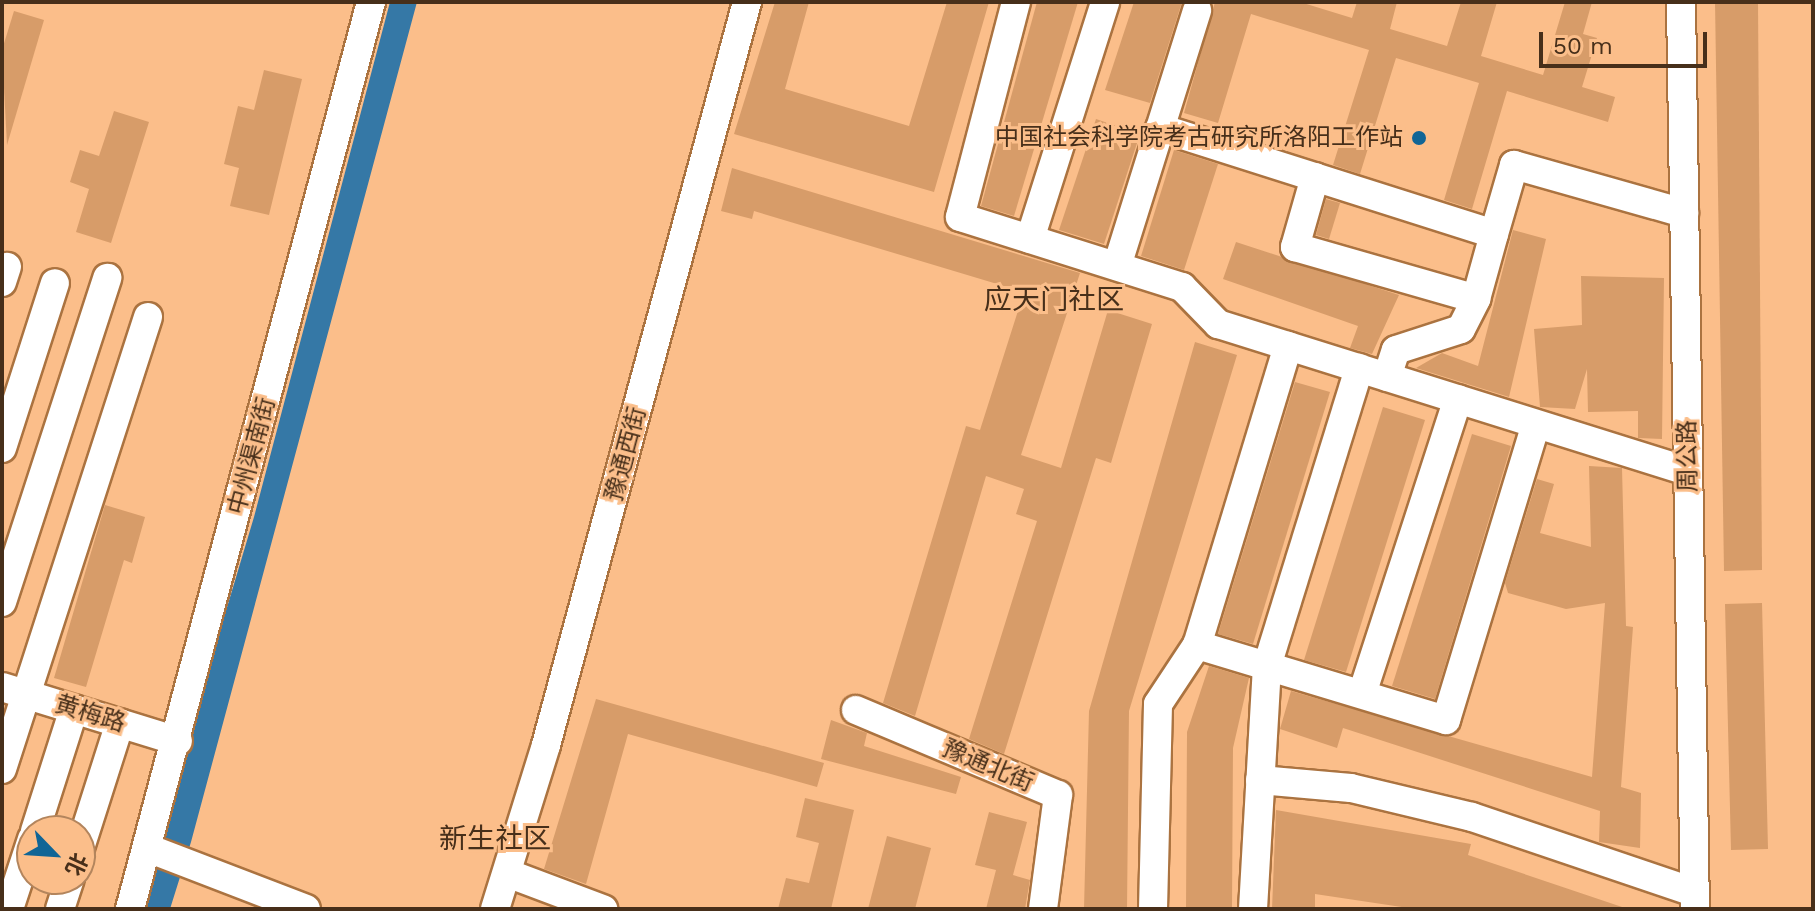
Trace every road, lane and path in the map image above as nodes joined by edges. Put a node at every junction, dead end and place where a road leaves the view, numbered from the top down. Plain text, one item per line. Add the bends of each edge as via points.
1 (371, 2) edge
2 (747, 2) edge
3 (1016, 2) edge
4 (1105, 2) edge
5 (1681, 2) edge
6 (1197, 10) dead end
7 (1160, 128) junction
8 (1315, 177) junction
9 (1684, 213) junction
10 (1494, 234) junction
11 (1030, 239) junction
12 (1117, 266) junction
13 (107, 278) dead end
14 (55, 283) dead end
15 (1476, 299) junction
16 (148, 317) dead end
17 (1288, 346) junction
18 (1359, 368) junction
19 (1387, 377) junction
20 (1458, 399) junction
21 (1536, 424) junction
22 (2, 448) edge
23 (1688, 471) junction
24 (2, 602) edge
25 (1197, 645) junction
26 (1267, 666) junction
27 (14, 690) edge
28 (1362, 694) junction
29 (74, 709) junction
30 (856, 710) dead end
31 (120, 723) junction
32 (178, 741) junction
33 (2, 769) edge
34 (1260, 780) junction
35 (40, 815) edge
36 (91, 815) edge
37 (150, 849) junction
38 (507, 873) junction
39 (16, 888) edge
40 (1695, 900) edge
41 (9, 909) edge
42 (130, 909) edge
43 (306, 909) edge
44 (495, 909) edge
45 (603, 909) edge
46 (1043, 909) edge
47 (1153, 909) edge
48 (1253, 909) edge

1 - 32 street, 中州渠南街
2 - 38 street, 豫通西街
3 - 11 street via 960,217
4 - 11 street
5 - 9 street, 周公路
6 - 7 street
7 - 8 street
7 - 12 street
8 - 10 street
8 - 15 street via 1295,247
9 - 10 street via 1514,165
9 - 23 street, 周公路
10 - 15 street
11 - 12 street
12 - 17 street via 1182,287 1218,324
13 - 24 street
14 - 22 street
15 - 19 street via 1461,329 1396,350
16 - 27 street
17 - 18 street
17 - 25 street
18 - 19 street
18 - 26 street
19 - 20 street
20 - 21 street
20 - 28 street
21 - 23 street
21 - 28 street via 1446,720
23 - 40 street, 周公路
25 - 26 street
25 - 47 street via 1158,704
26 - 28 street
26 - 34 street
27 - 29 street, 黄梅路
27 - 33 street
29 - 31 street, 黄梅路
29 - 35 street
30 - 46 street, 豫通北街 via 1058,795
31 - 32 street, 黄梅路
31 - 36 street
32 - 37 street, 中州渠南街
34 - 40 street via 1351,788 1472,817
34 - 48 street
37 - 42 street, 中州渠南街
37 - 43 street
38 - 44 street, 豫通西街
38 - 45 street
39 - 41 street

